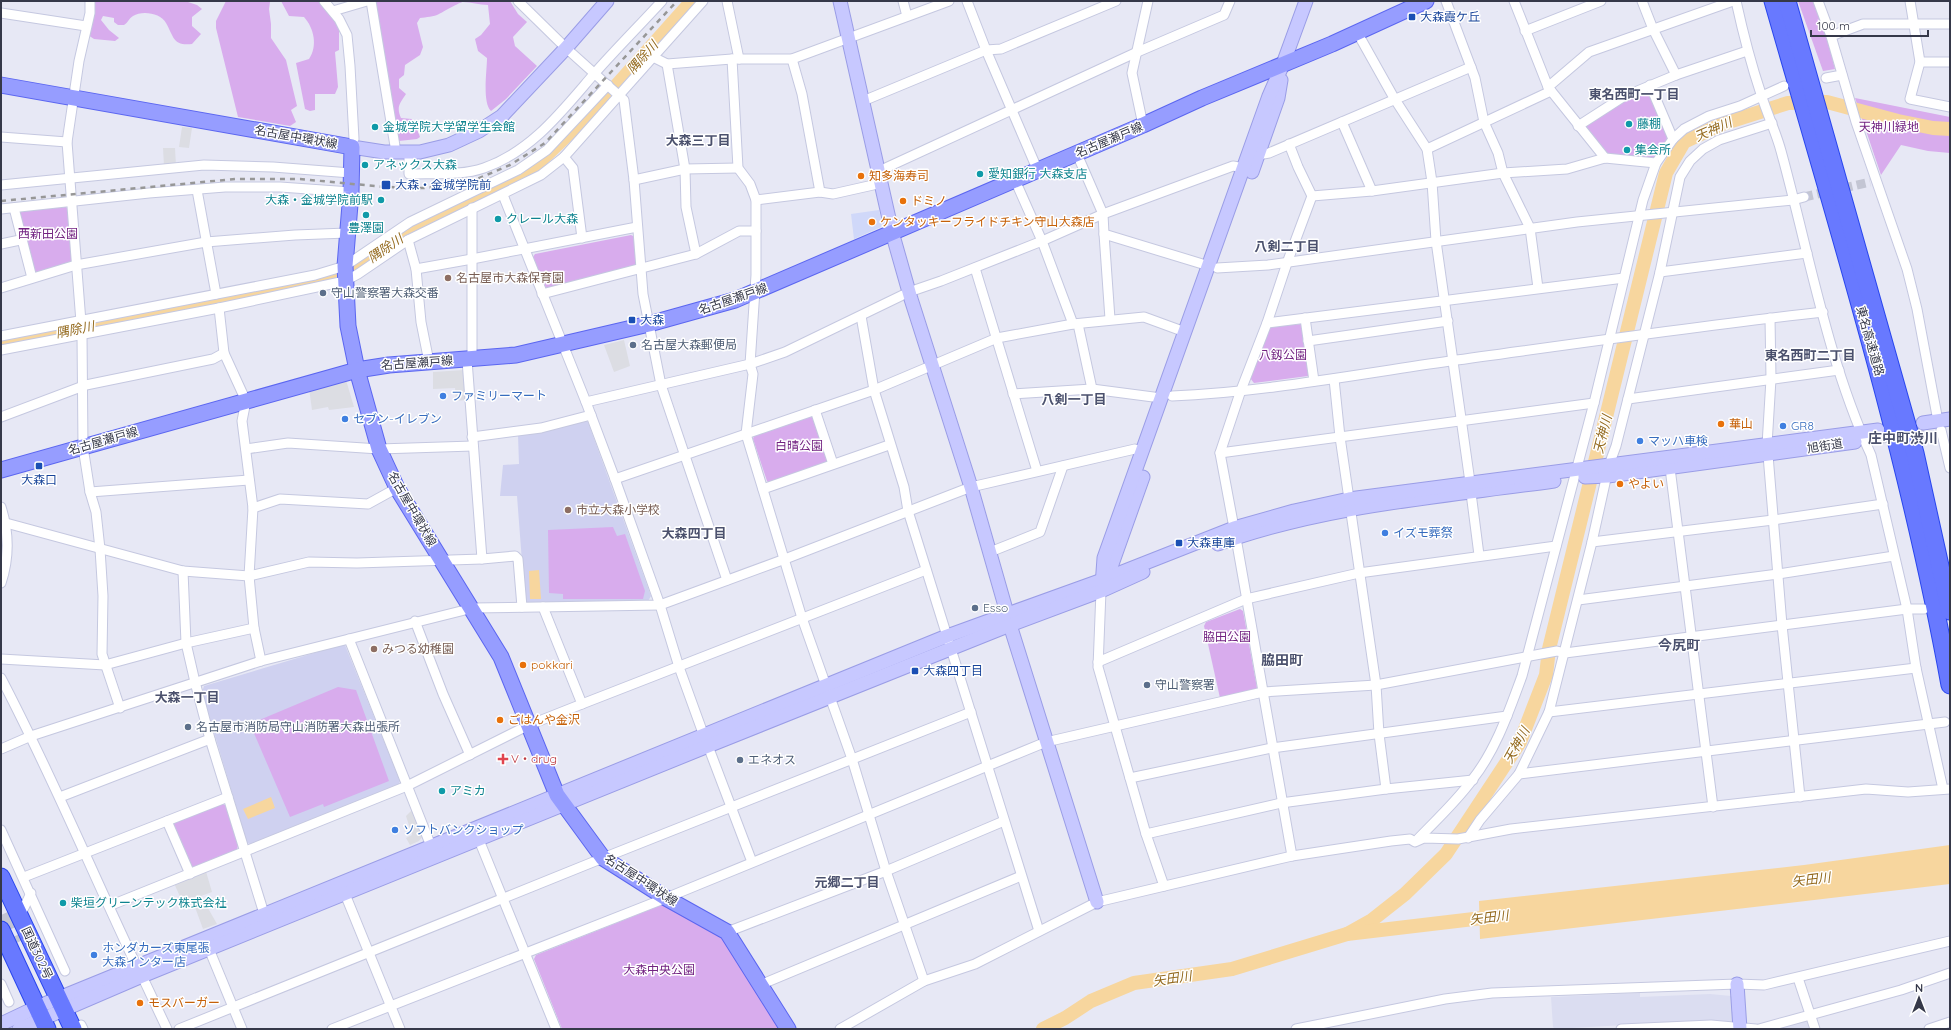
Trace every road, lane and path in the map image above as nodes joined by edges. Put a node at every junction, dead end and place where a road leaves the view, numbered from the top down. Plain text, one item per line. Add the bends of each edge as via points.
1 (90, 1) edge
2 (324, 1) edge
3 (367, 1) edge
4 (371, 1) edge
5 (607, 1) edge
6 (662, 1) edge
7 (703, 1) edge
8 (727, 1) edge
9 (840, 1) edge
10 (903, 1) edge
11 (949, 1) edge
12 (968, 1) edge
13 (1116, 1) edge
14 (1148, 1) edge
15 (1230, 1) edge
16 (1306, 1) edge
17 (1426, 1) edge
18 (1446, 1) edge
19 (1514, 1) edge
20 (1600, 1) edge
21 (1642, 1) edge
22 (1733, 1) edge
23 (1736, 1) edge
24 (1773, 1) edge
25 (1788, 1) edge
26 (1818, 1) edge
27 (1910, 1) edge
28 (520, 2) edge
29 (1100, 4) edge
30 (333, 11) junction
31 (1, 13) edge
32 (906, 16) junction
33 (1914, 24) junction
34 (1950, 24) edge
35 (86, 26) junction
36 (1653, 29) junction
37 (1525, 31) junction
38 (1357, 32) junction
39 (1831, 36) junction
40 (849, 38) junction
41 (566, 48) junction
42 (986, 50) junction
43 (1747, 51) junction
44 (1135, 53) junction
45 (653, 57) junction
46 (792, 58) junction
47 (735, 59) junction
48 (1920, 62) junction
49 (1950, 62) edge
50 (667, 64) junction
51 (1283, 64) junction
52 (1471, 67) junction
53 (594, 74) junction
54 (1676, 75) junction
55 (1842, 75) junction
56 (1, 85) edge
57 (1650, 85) junction
58 (1805, 85) junction
59 (1550, 89) junction
60 (612, 90) junction
61 (1762, 97) junction
62 (74, 98) junction
63 (1394, 98) junction
64 (863, 101) junction
65 (1950, 108) edge
66 (1012, 111) junction
67 (1813, 117) junction
68 (1771, 121) junction
69 (1342, 122) junction
70 (1484, 122) junction
71 (1143, 125) junction
72 (1578, 126) junction
73 (1, 137) edge
74 (1673, 139) junction
75 (67, 142) junction
76 (1289, 144) junction
77 (352, 147) junction
78 (1427, 149) junction
79 (396, 152) junction
80 (409, 152) junction
81 (1077, 154) junction
82 (1258, 155) junction
83 (564, 156) junction
84 (1605, 158) junction
85 (1656, 163) junction
86 (738, 168) junction
87 (1244, 168) junction
88 (685, 169) junction
89 (1038, 170) junction
90 (352, 173) junction
91 (1503, 173) junction
92 (881, 177) junction
93 (70, 178) junction
94 (634, 180) junction
95 (1015, 180) junction
96 (1432, 182) junction
97 (1, 185) edge
98 (197, 190) junction
99 (351, 192) junction
100 (820, 192) junction
101 (1372, 192) junction
102 (503, 195) junction
103 (1312, 196) junction
104 (1804, 197) tunnel mouth
105 (756, 200) junction
106 (1793, 200) junction
107 (72, 203) junction
108 (14, 208) junction
109 (472, 208) junction
110 (1, 210) edge
111 (1673, 212) junction
112 (1103, 214) junction
113 (1642, 216) junction
114 (637, 227) junction
115 (1530, 228) junction
116 (756, 231) junction
117 (892, 232) junction
118 (347, 233) junction
119 (1104, 234) junction
120 (582, 238) junction
121 (20, 240) junction
122 (408, 240) junction
123 (1042, 241) junction
124 (1436, 241) junction
125 (206, 242) junction
126 (1, 244) edge
127 (525, 249) junction
128 (1807, 253) junction
129 (696, 254) junction
130 (472, 260) junction
131 (1287, 263) junction
132 (76, 264) junction
133 (1213, 267) junction
134 (641, 268) junction
135 (975, 268) junction
136 (416, 269) junction
137 (1660, 272) junction
138 (345, 274) junction
139 (32, 278) junction
140 (1624, 278) junction
141 (1, 288) edge
142 (1538, 288) junction
143 (908, 292) junction
144 (755, 293) junction
145 (216, 294) junction
146 (542, 294) junction
147 (1445, 300) junction
148 (218, 308) junction
149 (1823, 312) junction
150 (861, 316) junction
151 (1305, 318) junction
152 (1770, 318) junction
153 (1110, 319) junction
154 (81, 320) junction
155 (1448, 322) junction
156 (1267, 323) junction
157 (649, 324) junction
158 (1076, 324) junction
159 (1185, 332) junction
160 (82, 335) junction
161 (1640, 335) junction
162 (1, 336) edge
163 (997, 338) junction
164 (1612, 339) junction
165 (1308, 341) junction
166 (563, 344) junction
167 (1, 350) edge
168 (224, 353) junction
169 (469, 360) junction
170 (1452, 361) junction
171 (428, 362) junction
172 (750, 364) junction
173 (932, 365) junction
174 (357, 370) junction
175 (1839, 370) junction
176 (1334, 379) junction
177 (1770, 379) junction
178 (1314, 381) junction
179 (661, 384) junction
180 (82, 387) junction
181 (1092, 389) junction
182 (874, 390) junction
183 (1240, 390) junction
184 (1013, 394) junction
185 (1167, 397) junction
186 (1628, 398) junction
187 (246, 401) junction
188 (586, 402) junction
189 (1594, 403) junction
190 (815, 410) junction
191 (591, 415) junction
192 (1, 417) edge
193 (1461, 422) junction
194 (1945, 425) edge
195 (1924, 428) tunnel mouth
196 (746, 434) junction
197 (1879, 434) tunnel mouth
198 (1862, 436) junction
199 (1340, 437) junction
200 (473, 441) junction
201 (889, 445) junction
202 (83, 447) junction
203 (246, 449) junction
204 (379, 449) junction
205 (1767, 450) junction
206 (1143, 451) junction
207 (1220, 453) junction
208 (686, 455) junction
209 (833, 464) junction
210 (1063, 466) junction
211 (1670, 468) junction
212 (1950, 468) edge
213 (1, 470) edge
214 (1037, 471) junction
215 (1605, 471) junction
216 (1578, 474) junction
217 (615, 479) junction
218 (249, 480) junction
219 (971, 487) junction
220 (397, 488) junction
221 (1470, 488) junction
222 (764, 489) junction
223 (90, 492) junction
224 (1350, 504) junction
225 (1883, 504) junction
226 (1, 507) edge
227 (253, 508) junction
228 (908, 510) junction
229 (4, 520) edge
230 (1773, 520) junction
231 (1678, 532) junction
232 (1235, 533) junction
233 (1592, 542) junction
234 (1556, 546) junction
235 (100, 549) junction
236 (990, 552) junction
237 (1479, 555) junction
238 (1894, 556) junction
239 (482, 559) junction
240 (785, 559) junction
241 (442, 560) junction
242 (926, 570) junction
243 (183, 571) junction
244 (3, 572) edge
245 (1359, 573) junction
246 (1778, 574) junction
247 (249, 576) junction
248 (727, 580) junction
249 (1, 583) edge
250 (1104, 583) junction
251 (1686, 586) junction
252 (1246, 599) junction
253 (1578, 600) junction
254 (660, 605) junction
255 (522, 607) junction
256 (543, 607) junction
257 (472, 608) junction
258 (1907, 609) junction
259 (1924, 609) dead end
260 (1950, 611) edge
261 (802, 618) junction
262 (1008, 619) junction
263 (415, 621) junction
264 (1782, 625) junction
265 (254, 628) junction
266 (947, 636) junction
267 (1692, 637) junction
268 (349, 639) junction
269 (186, 643) junction
270 (951, 649) junction
271 (1561, 652) junction
272 (1531, 655) junction
273 (1, 659) edge
274 (261, 661) junction
275 (1098, 662) junction
276 (105, 665) junction
277 (679, 667) junction
278 (1916, 668) junction
279 (1, 678) edge
280 (195, 682) junction
281 (1789, 682) junction
282 (1376, 684) junction
283 (1950, 686) edge
284 (828, 692) junction
285 (1263, 692) junction
286 (1699, 693) junction
287 (582, 704) junction
288 (120, 708) junction
289 (971, 712) junction
290 (1549, 712) junction
291 (1507, 716) junction
292 (1945, 722) dead end
293 (1928, 723) junction
294 (530, 725) junction
295 (1115, 726) junction
296 (1379, 734) junction
297 (31, 736) junction
298 (210, 739) junction
299 (1793, 740) junction
300 (706, 741) junction
301 (1046, 742) junction
302 (1272, 748) junction
303 (1, 749) edge
304 (1706, 750) junction
305 (470, 755) junction
306 (852, 759) junction
307 (988, 767) junction
308 (1519, 774) junction
309 (1130, 778) junction
310 (1473, 780) junction
311 (408, 786) junction
312 (1386, 789) junction
313 (1947, 789) edge
314 (60, 797) junction
315 (228, 797) junction
316 (1800, 797) junction
317 (560, 800) junction
318 (1281, 803) junction
319 (730, 807) junction
320 (1713, 807) junction
321 (870, 815) junction
322 (167, 821) junction
323 (1004, 821) junction
324 (1, 830) edge
325 (1146, 834) junction
326 (1468, 838) junction
327 (479, 840) junction
328 (1420, 840) junction
329 (431, 846) junction
330 (245, 852) junction
331 (86, 853) junction
332 (1292, 856) junction
333 (603, 858) junction
334 (752, 862) junction
335 (1, 863) edge
336 (886, 871) junction
337 (190, 874) junction
338 (1021, 876) junction
339 (1, 877) edge
340 (24, 878) junction
341 (1164, 886) junction
342 (31, 893) junction
343 (344, 894) junction
344 (504, 898) junction
345 (666, 898) junction
346 (1096, 902) junction
347 (108, 906) junction
348 (20, 916) junction
349 (266, 920) junction
350 (905, 924) junction
351 (1, 930) tunnel mouth
352 (1039, 931) junction
353 (727, 932) junction
354 (1, 936) tunnel mouth
355 (1950, 941) edge
356 (209, 949) junction
357 (6, 952) edge
358 (369, 952) junction
359 (526, 952) junction
360 (65, 971) dead end
361 (139, 971) junction
362 (1950, 973) edge
363 (1798, 978) junction
364 (924, 981) junction
365 (1, 984) edge
366 (1737, 984) junction
367 (760, 985) junction
368 (9, 1002) dead end
369 (61, 1004) junction
370 (391, 1005) junction
371 (232, 1007) junction
372 (1810, 1014) junction
373 (42, 1018) edge
374 (1950, 1022) edge
375 (1, 1024) edge
376 (79, 1028) edge
377 (1740, 1028) edge
378 (19, 1029) edge
379 (167, 1029) edge
380 (179, 1029) edge
381 (242, 1029) edge
382 (332, 1029) edge
383 (400, 1029) edge
384 (556, 1029) edge
385 (788, 1029) edge
386 (840, 1029) edge
387 (1296, 1029) edge
388 (1621, 1029) edge
389 (1756, 1029) edge
390 (1759, 1029) edge
391 (1815, 1029) edge
392 (1929, 1029) edge

1 - 35 street
2 - 30 street
3 - 30 street
4 - 79 street
5 - 41 street
6 - 53 street
7 - 45 street
8 - 47 street
9 - 40 street
10 - 32 street
11 - 32 street
12 - 42 street
13 - 29 street
14 - 44 street
15 - 44 street via 1224,15
16 - 51 street
17 - 38 main road, 名古屋瀬戸線
18 - 52 street
19 - 37 street
20 - 37 street
21 - 36 street
22 - 36 street
23 - 43 street
24 - 58 highway, 東名高速道路
25 - 58 highway, 東名高速道路
26 - 39 street
27 - 33 street
28 - 41 street
29 - 42 street via 1001,49
30 - 77 street via 347,35 354,139
31 - 35 street
32 - 40 street
33 - 34 street
33 - 39 street via 1864,24
33 - 48 street
35 - 62 street
36 - 54 street
36 - 59 street via 1589,52
37 - 59 street
38 - 51 main road, 名古屋瀬戸線
38 - 63 street
39 - 55 street
40 - 46 street
40 - 64 street
41 - 53 street
41 - 80 street via 502,116 479,131 449,145
42 - 64 street
42 - 66 street
43 - 54 street
43 - 61 street
44 - 66 street
44 - 71 street via 1132,73
45 - 50 street
45 - 60 street
46 - 47 street
46 - 100 street via 802,94
47 - 50 street
47 - 86 street
48 - 49 street
48 - 65 street via 1910,99
50 - 88 street
51 - 71 main road, 名古屋瀬戸線
51 - 82 street via 1278,98
51 - 87 street
52 - 63 street
52 - 70 street
53 - 60 street
53 - 80 street via 542,132 521,149 484,168 465,173 409,174
54 - 57 street
55 - 58 street
55 - 194 street via 1874,182 1907,269
56 - 62 main road, 名古屋中環状線
57 - 72 street via 1623,97
57 - 74 street
58 - 61 street
58 - 67 highway, 東名高速道路
59 - 70 street
59 - 72 street
60 - 83 street
60 - 94 street via 624,100
60 - 138 street via 547,150 518,170 410,222
61 - 68 street
61 - 74 street via 1709,116 1684,129
62 - 75 street
62 - 77 main road, 名古屋中環状線
63 - 69 street
63 - 78 street
64 - 92 street
66 - 89 street
66 - 92 street
67 - 260 highway, 東名高速道路 via 1915,453
67 - 283 highway, 東名高速道路 via 1899,449
68 - 106 street
68 - 111 street via 1719,140 1703,149 1690,161 1680,177
69 - 76 street
69 - 101 street
70 - 78 street
70 - 91 street via 1498,153
71 - 81 main road, 名古屋瀬戸線
72 - 84 street
73 - 75 street
74 - 85 street
75 - 93 street
76 - 82 street
76 - 103 street
77 - 79 street
77 - 90 main road, 名古屋中環状線
78 - 96 street
79 - 80 street
81 - 89 main road, 名古屋瀬戸線
81 - 112 street
82 - 133 street
83 - 102 street via 541,175
83 - 120 street via 573,168
84 - 85 street
84 - 91 street via 1567,169
85 - 113 street
86 - 88 street
86 - 105 street via 750,184
87 - 112 street via 1233,166
87 - 133 street
88 - 94 street
88 - 129 street via 686,207
89 - 95 main road, 名古屋瀬戸線
90 - 93 street via 204,165
90 - 99 main road, 名古屋中環状線
91 - 96 street
91 - 115 street
92 - 100 street via 833,194
92 - 117 street
93 - 97 street
93 - 107 street
94 - 114 street
95 - 117 main road, 名古屋瀬戸線
95 - 123 street
96 - 101 street
96 - 124 street
98 - 99 street via 254,186
98 - 107 street
98 - 125 street
99 - 118 main road, 名古屋中環状線
100 - 105 street
101 - 103 street
102 - 109 street
102 - 127 street
103 - 131 street
104 - 106 street
105 - 116 street
106 - 111 street
106 - 128 street
107 - 108 street
107 - 132 street
108 - 110 street
108 - 121 street
109 - 122 street
109 - 130 street
111 - 113 street
111 - 137 street
112 - 119 street
112 - 123 street
113 - 115 street
113 - 140 street
114 - 120 street
114 - 134 street
115 - 124 street
115 - 142 street
116 - 129 street via 739,231
116 - 144 street
117 - 143 street
117 - 144 main road, 名古屋瀬戸線
118 - 125 street
118 - 138 main road, 名古屋中環状線
119 - 133 street
119 - 153 street
120 - 127 street
121 - 126 street
121 - 139 street
122 - 136 street
122 - 138 street via 358,274
123 - 135 street
123 - 158 street
124 - 131 street
124 - 147 street
125 - 132 street
125 - 145 street
127 - 130 street
127 - 146 street
128 - 137 street
128 - 149 street
129 - 134 street
130 - 136 street
130 - 169 street
131 - 133 street via 1226,269
131 - 156 street
132 - 139 street
132 - 154 street
133 - 159 street
133 - 185 street
134 - 146 street
134 - 157 street
135 - 143 street via 942,282
135 - 163 street
136 - 171 street
137 - 161 street
138 - 145 street via 315,275
138 - 148 street
138 - 174 main road, 名古屋中環状線 via 348,326
139 - 141 street
140 - 142 street
140 - 164 street
142 - 147 street
143 - 150 street
143 - 173 street
144 - 157 main road, 名古屋瀬戸線
144 - 172 street
145 - 154 street
146 - 166 street
147 - 151 street
147 - 155 street
148 - 160 street
148 - 168 street
149 - 152 street
149 - 175 street
150 - 172 street via 785,352
150 - 182 street
151 - 156 street
151 - 165 street
152 - 161 street
152 - 177 street
153 - 158 street
153 - 159 street via 1144,317
154 - 160 street
154 - 162 street
155 - 165 street
155 - 170 street
156 - 183 street
157 - 166 main road, 名古屋瀬戸線
157 - 179 street
158 - 163 street
158 - 181 street
159 - 185 street
160 - 167 street
160 - 180 street
161 - 164 street
161 - 186 street
163 - 173 street
163 - 184 street
164 - 170 street
164 - 189 street
165 - 178 street
166 - 169 main road, 名古屋瀬戸線 via 516,355
166 - 188 street
168 - 180 street via 213,358
168 - 187 street
169 - 171 main road, 名古屋瀬戸線
169 - 200 street
170 - 176 street
170 - 193 street
171 - 174 main road, 名古屋瀬戸線
172 - 179 street
172 - 196 street via 753,374
173 - 182 street
173 - 219 street
174 - 187 main road, 名古屋瀬戸線
174 - 204 main road, 名古屋中環状線
175 - 177 street
175 - 198 street
176 - 178 street
176 - 199 street
177 - 186 street
177 - 205 street
178 - 183 street
179 - 188 street
179 - 208 street
180 - 192 street
180 - 202 street
181 - 184 street
181 - 185 street
182 - 190 street
182 - 201 street
183 - 185 street
183 - 207 street
184 - 214 street
185 - 206 street
185 - 250 street
186 - 215 street
187 - 202 main road, 名古屋瀬戸線
187 - 203 street via 242,421
188 - 191 street
189 - 193 street
189 - 216 street
190 - 196 street
190 - 209 street
191 - 200 street
191 - 217 street
193 - 199 street
193 - 221 street
194 - 195 street
194 - 212 street
196 - 208 street
196 - 222 street
197 - 198 street, 旭街道
198 - 205 street, 旭街道
198 - 225 street via 1870,455
199 - 207 street
199 - 224 street
200 - 204 street
200 - 239 street
201 - 209 street
201 - 228 street via 904,487
202 - 213 main road, 名古屋瀬戸線
202 - 223 street
203 - 204 street via 288,443
203 - 218 street
204 - 220 main road, 名古屋中環状線
205 - 211 street
205 - 215 street
205 - 230 street
206 - 210 street via 1135,449
206 - 250 street via 1104,558
207 - 232 street
208 - 217 street
208 - 248 street
209 - 222 street
210 - 214 street
210 - 236 street via 1040,532
211 - 215 street
211 - 231 street
214 - 219 street
215 - 216 street
215 - 233 street
216 - 221 street
216 - 234 street
217 - 254 street
218 - 223 street
218 - 227 street
219 - 228 street
219 - 236 street
220 - 227 street via 368,504 280,499
220 - 241 main road, 名古屋中環状線
221 - 224 street
221 - 237 street
222 - 240 street
223 - 235 street via 96,512
224 - 232 street via 1296,520
224 - 245 street
225 - 230 street
225 - 238 street
226 - 229 street
227 - 247 street
228 - 240 street
228 - 242 street
229 - 235 street
229 - 244 street via 7,551
230 - 231 street
230 - 246 street
231 - 233 street
231 - 251 street
232 - 250 street via 1152,568
232 - 252 street
233 - 253 street
234 - 237 street
234 - 272 street
235 - 243 street
235 - 276 street via 103,596 102,654
236 - 262 street
237 - 245 street
238 - 246 street
238 - 258 street
239 - 241 street
239 - 255 street via 515,556 518,559
240 - 248 street
240 - 261 street
241 - 247 street via 308,562
241 - 257 main road, 名古屋中環状線
242 - 261 street
242 - 266 street
243 - 247 street
243 - 269 street
244 - 249 street
245 - 252 street
245 - 282 street
246 - 251 street
246 - 264 street
247 - 265 street
248 - 254 street
250 - 262 street
250 - 275 street
251 - 253 street
251 - 267 street
252 - 275 street
252 - 285 street
253 - 271 street
254 - 256 street
254 - 277 street
255 - 256 street
255 - 257 street
256 - 287 street
257 - 263 street
257 - 294 main road, 名古屋中環状線 via 501,657
258 - 259 street
258 - 264 street
258 - 278 street
261 - 277 street
261 - 284 street
262 - 266 street
262 - 270 street
262 - 301 street
263 - 268 street
263 - 305 street
264 - 267 street
264 - 281 street
265 - 269 street
265 - 274 street
266 - 270 street
266 - 284 street
267 - 271 street
267 - 286 street
268 - 274 street
268 - 311 street
269 - 276 street
269 - 280 street
270 - 284 street
270 - 289 street
271 - 272 street
271 - 290 street
272 - 282 street
272 - 291 street
273 - 276 street
274 - 280 street
275 - 295 street
276 - 288 street
277 - 287 street
277 - 300 street
278 - 281 street
278 - 293 street
279 - 297 street
280 - 288 street
280 - 298 street
281 - 286 street
281 - 299 street
282 - 285 street
282 - 296 street
284 - 300 street
284 - 306 street
285 - 295 street
285 - 302 street
286 - 290 street
286 - 304 street
287 - 294 street
288 - 297 street
289 - 306 street
289 - 307 street
290 - 308 street
291 - 296 street
291 - 310 street via 1492,749
292 - 293 street
293 - 299 street
293 - 313 street
294 - 305 street
294 - 317 main road, 名古屋中環状線
295 - 301 street
295 - 309 street
296 - 302 street
296 - 312 street
297 - 303 street
297 - 314 street
298 - 314 street
298 - 315 street
299 - 304 street
299 - 316 street
300 - 317 street
300 - 319 street
301 - 307 street
301 - 346 street
302 - 309 street
302 - 318 street
304 - 308 street
304 - 320 street
305 - 311 street
306 - 319 street
306 - 321 street
307 - 321 street
307 - 323 street
308 - 326 street
309 - 325 street
310 - 312 street
310 - 328 street
311 - 329 street
311 - 330 street
312 - 318 street
313 - 316 street via 1908,792 1866,789
314 - 331 street
315 - 322 street
315 - 330 street
316 - 320 street
317 - 327 street
317 - 329 street
317 - 333 main road, 名古屋中環状線
318 - 325 street
318 - 332 street
319 - 333 street
319 - 334 street
320 - 326 street via 1511,829
321 - 334 street
321 - 336 street
322 - 331 street
322 - 337 street
323 - 336 street
323 - 338 street
324 - 340 street
325 - 341 street
326 - 328 street
327 - 343 street
327 - 344 street
328 - 332 street via 1391,841
329 - 349 street
330 - 337 street
330 - 349 street
331 - 340 street
331 - 347 street
332 - 341 street
333 - 344 street
333 - 345 main road, 名古屋中環状線
334 - 345 street
335 - 348 highway
336 - 350 street
336 - 353 street
337 - 347 street
338 - 350 street
338 - 352 street
339 - 348 highway, 国道302号
340 - 342 street
341 - 346 street
342 - 348 street
342 - 360 street
343 - 349 street
343 - 358 street
344 - 358 street
344 - 359 street
345 - 353 main road, 名古屋中環状線
345 - 359 street
346 - 352 street
347 - 361 street
348 - 369 highway, 国道302号
349 - 356 street
349 - 361 street
350 - 364 street
350 - 367 street
351 - 357 highway, 国道302号
352 - 364 street via 975,964
353 - 367 main road, 名古屋中環状線
354 - 357 highway
355 - 363 street
356 - 361 street
356 - 371 street
357 - 373 highway, 国道302号
358 - 370 street
358 - 371 street
359 - 370 street
359 - 384 street
361 - 369 street
361 - 379 street
362 - 372 street via 1901,990
363 - 366 street via 1764,985
363 - 372 street
364 - 386 street
365 - 368 street
366 - 377 street
366 - 387 street via 1492,993 1445,999
367 - 385 main road, 名古屋中環状線
369 - 373 street
369 - 376 highway, 国道302号
370 - 382 street
370 - 383 street
371 - 380 street
371 - 381 street
372 - 390 street
372 - 391 street
373 - 375 street
373 - 378 street
374 - 392 street
377 - 388 street via 1711,1025
377 - 389 street

